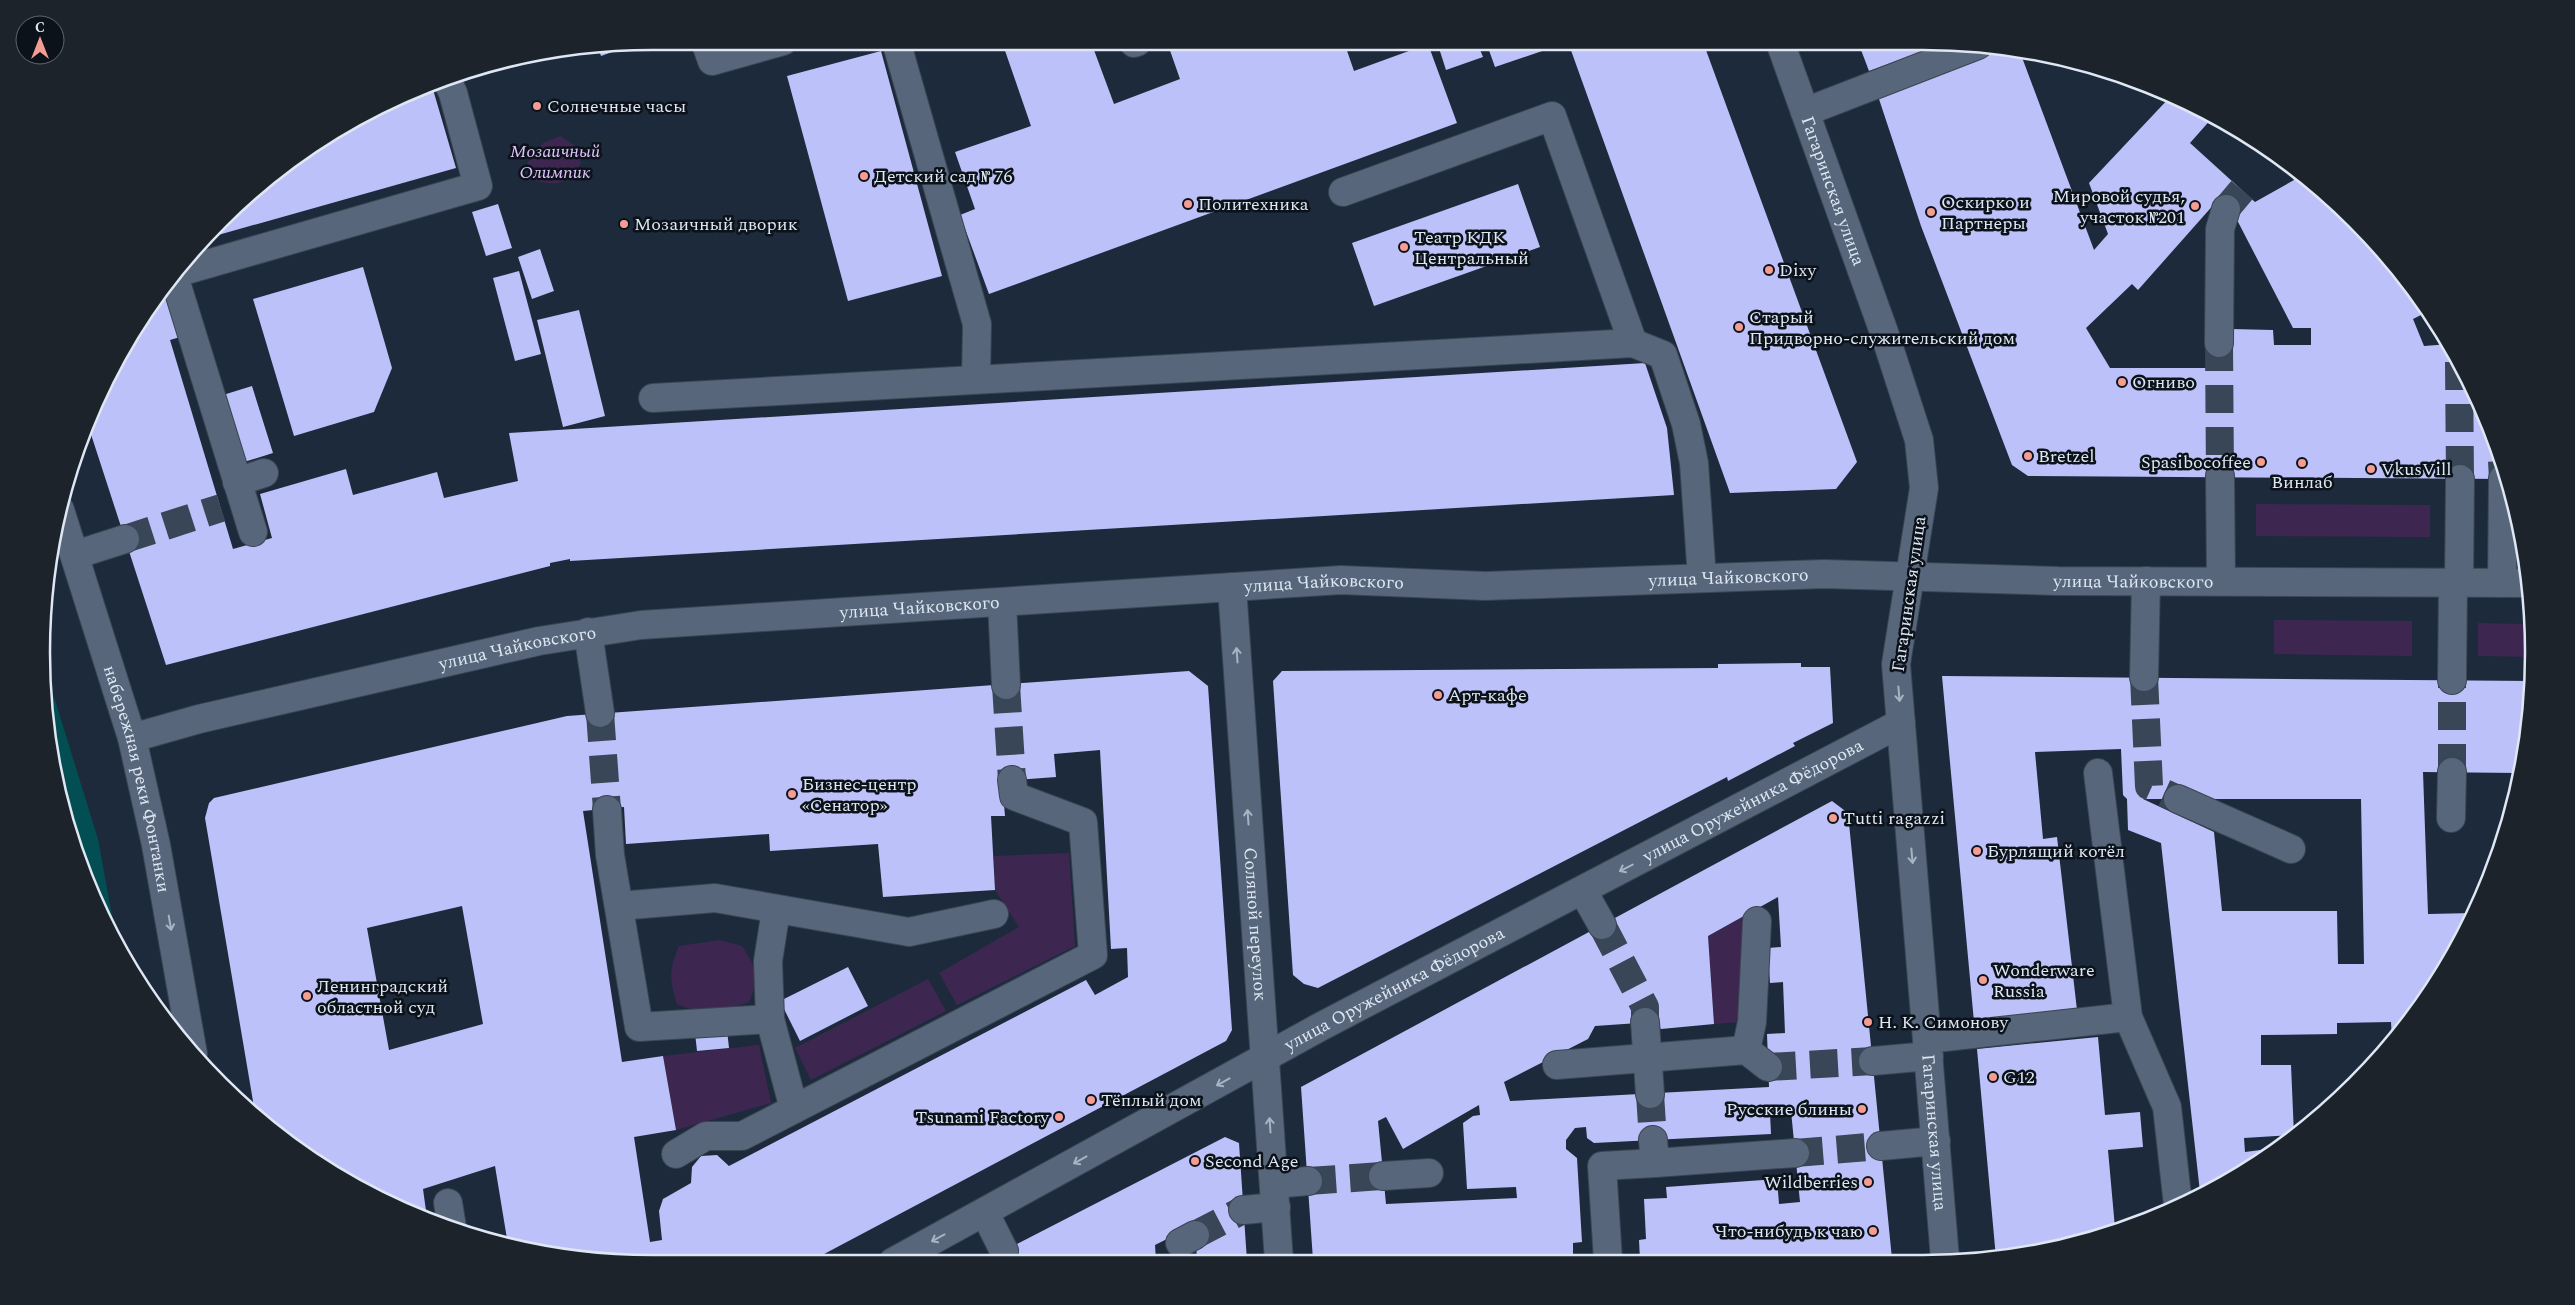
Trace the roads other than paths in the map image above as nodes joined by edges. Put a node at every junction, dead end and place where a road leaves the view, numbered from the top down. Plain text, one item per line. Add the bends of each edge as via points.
1 (708, 50) edge
2 (751, 50) edge
3 (898, 50) edge
4 (1783, 50) edge
5 (1962, 51) edge
6 (450, 86) edge
7 (1805, 112) junction
8 (1343, 192) dead end
9 (2226, 210) tunnel mouth
10 (188, 270) edge
11 (177, 283) edge
12 (1633, 343) junction
13 (2220, 343) tunnel mouth
14 (976, 379) junction
15 (653, 398) dead end
16 (264, 474) dead end
17 (2220, 476) tunnel mouth
18 (2460, 479) tunnel mouth
19 (2503, 493) edge
20 (234, 497) junction
21 (65, 524) edge
22 (253, 532) dead end
23 (125, 539) tunnel mouth
24 (75, 555) junction
25 (1911, 576) junction
26 (1702, 578) junction
27 (2146, 581) junction
28 (2221, 581) junction
29 (2456, 583) junction
30 (2502, 583) junction
31 (2521, 583) edge
32 (1232, 587) junction
33 (1002, 602) junction
34 (588, 632) junction
35 (2144, 677) tunnel mouth
36 (2452, 680) tunnel mouth
37 (1006, 685) tunnel mouth
38 (600, 713) tunnel mouth
39 (1901, 723) junction
40 (132, 738) junction
41 (2452, 772) tunnel mouth
42 (2098, 773) dead end
43 (1012, 780) tunnel mouth
44 (2178, 799) tunnel mouth
45 (607, 810) tunnel mouth
46 (2451, 818) dead end
47 (2292, 849) dead end
48 (1583, 891) junction
49 (619, 906) junction
50 (776, 910) junction
51 (994, 914) dead end
52 (1757, 921) dead end
53 (1602, 925) tunnel mouth
54 (2128, 1017) junction
55 (770, 1019) junction
56 (1645, 1022) tunnel mouth
57 (190, 1038) edge
58 (1928, 1047) junction
59 (1746, 1050) junction
60 (1648, 1056) junction
61 (1265, 1058) junction
62 (1872, 1061) tunnel mouth
63 (1557, 1065) dead end
64 (1768, 1067) tunnel mouth
65 (1650, 1094) tunnel mouth
66 (794, 1109) junction
67 (1936, 1141) junction
68 (1881, 1146) tunnel mouth
69 (1795, 1153) tunnel mouth
70 (676, 1154) dead end
71 (1429, 1172) dead end
72 (1384, 1176) tunnel mouth
73 (1308, 1182) tunnel mouth
74 (1275, 1196) junction
75 (2177, 1198) edge
76 (1243, 1210) tunnel mouth
77 (985, 1213) junction
78 (1004, 1251) dead end
79 (1946, 1254) edge
80 (906, 1255) edge
81 (1279, 1255) edge
82 (1608, 1255) edge

1 - 2 street via 712,61
3 - 14 street via 977,324
4 - 7 street, Гагаринская улица
5 - 7 street
6 - 10 street via 478,186
7 - 25 street, Гагаринская улица via 1919,440 1924,488
8 - 12 street via 1552,116
9 - 13 street via 2220,229
11 - 20 street
12 - 14 street
12 - 26 street via 1662,355 1686,424 1694,463
14 - 15 street
16 - 20 street
17 - 28 street
18 - 29 street
19 - 30 street
20 - 22 street
21 - 24 street, набережная реки Фонтанки
23 - 24 street
24 - 40 street, набережная реки Фонтанки
25 - 26 street, улица Чайковского via 1810,574
25 - 27 street, улица Чайковского
25 -> 39 street, Гагаринская улица via 1896,664
26 - 32 street, улица Чайковского via 1485,586 1340,580
27 - 28 street, улица Чайковского
27 - 35 street
28 - 29 street, улица Чайковского
29 - 30 street, улица Чайковского
29 - 36 street
30 - 31 street, улица Чайковского
32 - 33 street, улица Чайковского
61 -> 32 street, Соляной переулок
33 - 34 street, улица Чайковского via 641,625
33 - 37 street
34 - 38 street
34 - 40 street, улица Чайковского via 209,717
39 -> 48 street, улица Оружейника Фёдорова
39 -> 58 street, Гагаринская улица
40 -> 57 street, набережная реки Фонтанки via 156,844
41 - 46 street
42 - 54 street
43 - 66 street via 1014,796 1083,822 1093,955
44 - 47 street
45 - 49 street via 610,855
48 - 53 street
48 - 61 street, улица Оружейника Фёдорова
49 - 50 street via 714,898
49 - 55 street via 639,1027
50 - 51 street via 908,932
50 - 55 street via 768,961
52 - 59 street via 1752,1022
54 - 58 street
54 - 75 street via 2166,1107
55 - 66 street
56 - 60 street
58 - 62 street
58 - 67 street, Гагаринская улица
59 - 60 street
59 - 64 street
60 - 63 street
60 - 65 street
74 -> 61 street, Соляной переулок
61 -> 77 street, улица Оружейника Фёдорова
66 - 70 street via 742,1136 706,1136
67 - 68 street
67 - 79 street, Гагаринская улица
69 - 82 street via 1654,1151 1602,1166
71 - 72 street
73 - 74 street
74 - 76 street
74 - 81 street, Соляной переулок
77 - 78 street
77 -> 80 street, улица Оружейника Фёдорова

